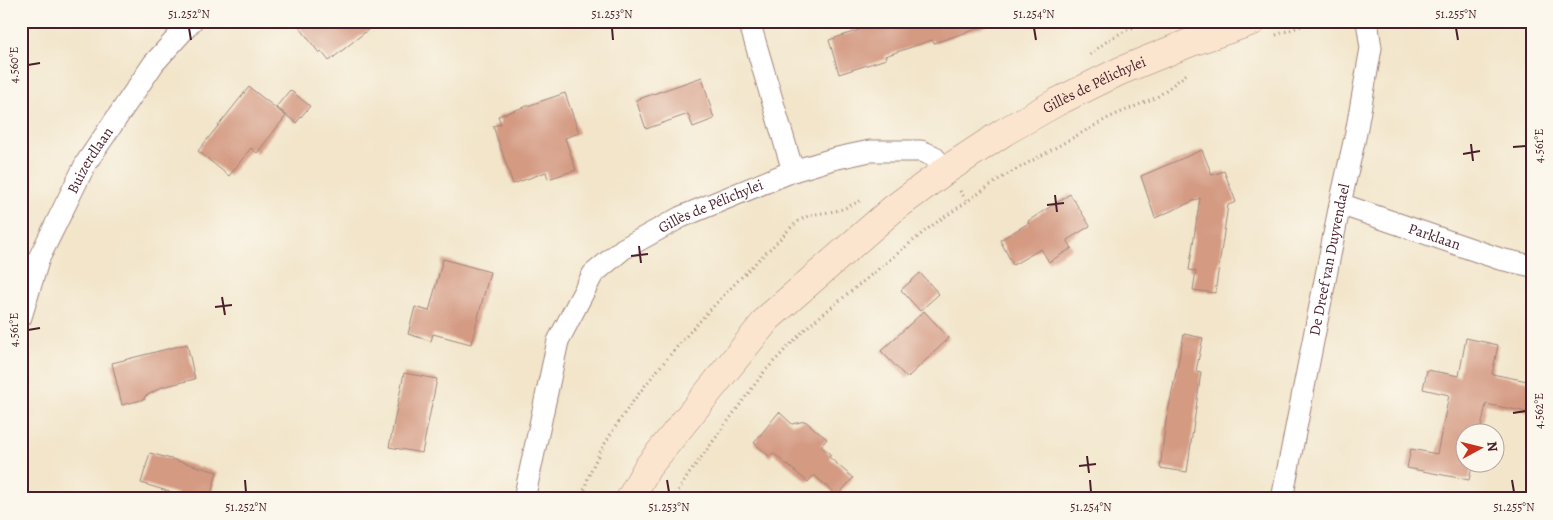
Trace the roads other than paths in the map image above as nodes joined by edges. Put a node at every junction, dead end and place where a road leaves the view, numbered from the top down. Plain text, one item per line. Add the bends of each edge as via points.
1 (192, 21) edge
2 (749, 21) edge
3 (1367, 21) edge
4 (1262, 29) edge
5 (946, 170) junction
6 (793, 171) junction
7 (1340, 204) junction
8 (1532, 266) edge
9 (21, 317) edge
10 (524, 499) edge
11 (630, 499) edge
12 (1282, 499) edge

1 - 9 street, Buizerdlaan via 154,63 86,163 39,258
2 - 6 street
3 - 7 street, De Dreef van Duyvendael via 1371,48
4 - 5 main road, Gillès de Pélichylei via 1189,43 1120,71 1011,128
5 - 6 street, Gillès de Pélichylei via 926,152 870,151
5 - 11 main road, Gillès de Pélichylei via 893,208 768,318 647,468
6 - 10 street, Gillès de Pélichylei via 681,217 623,249 593,274 558,340
7 - 8 street, Parklaan via 1500,259
7 - 12 street, De Dreef van Duyvendael

